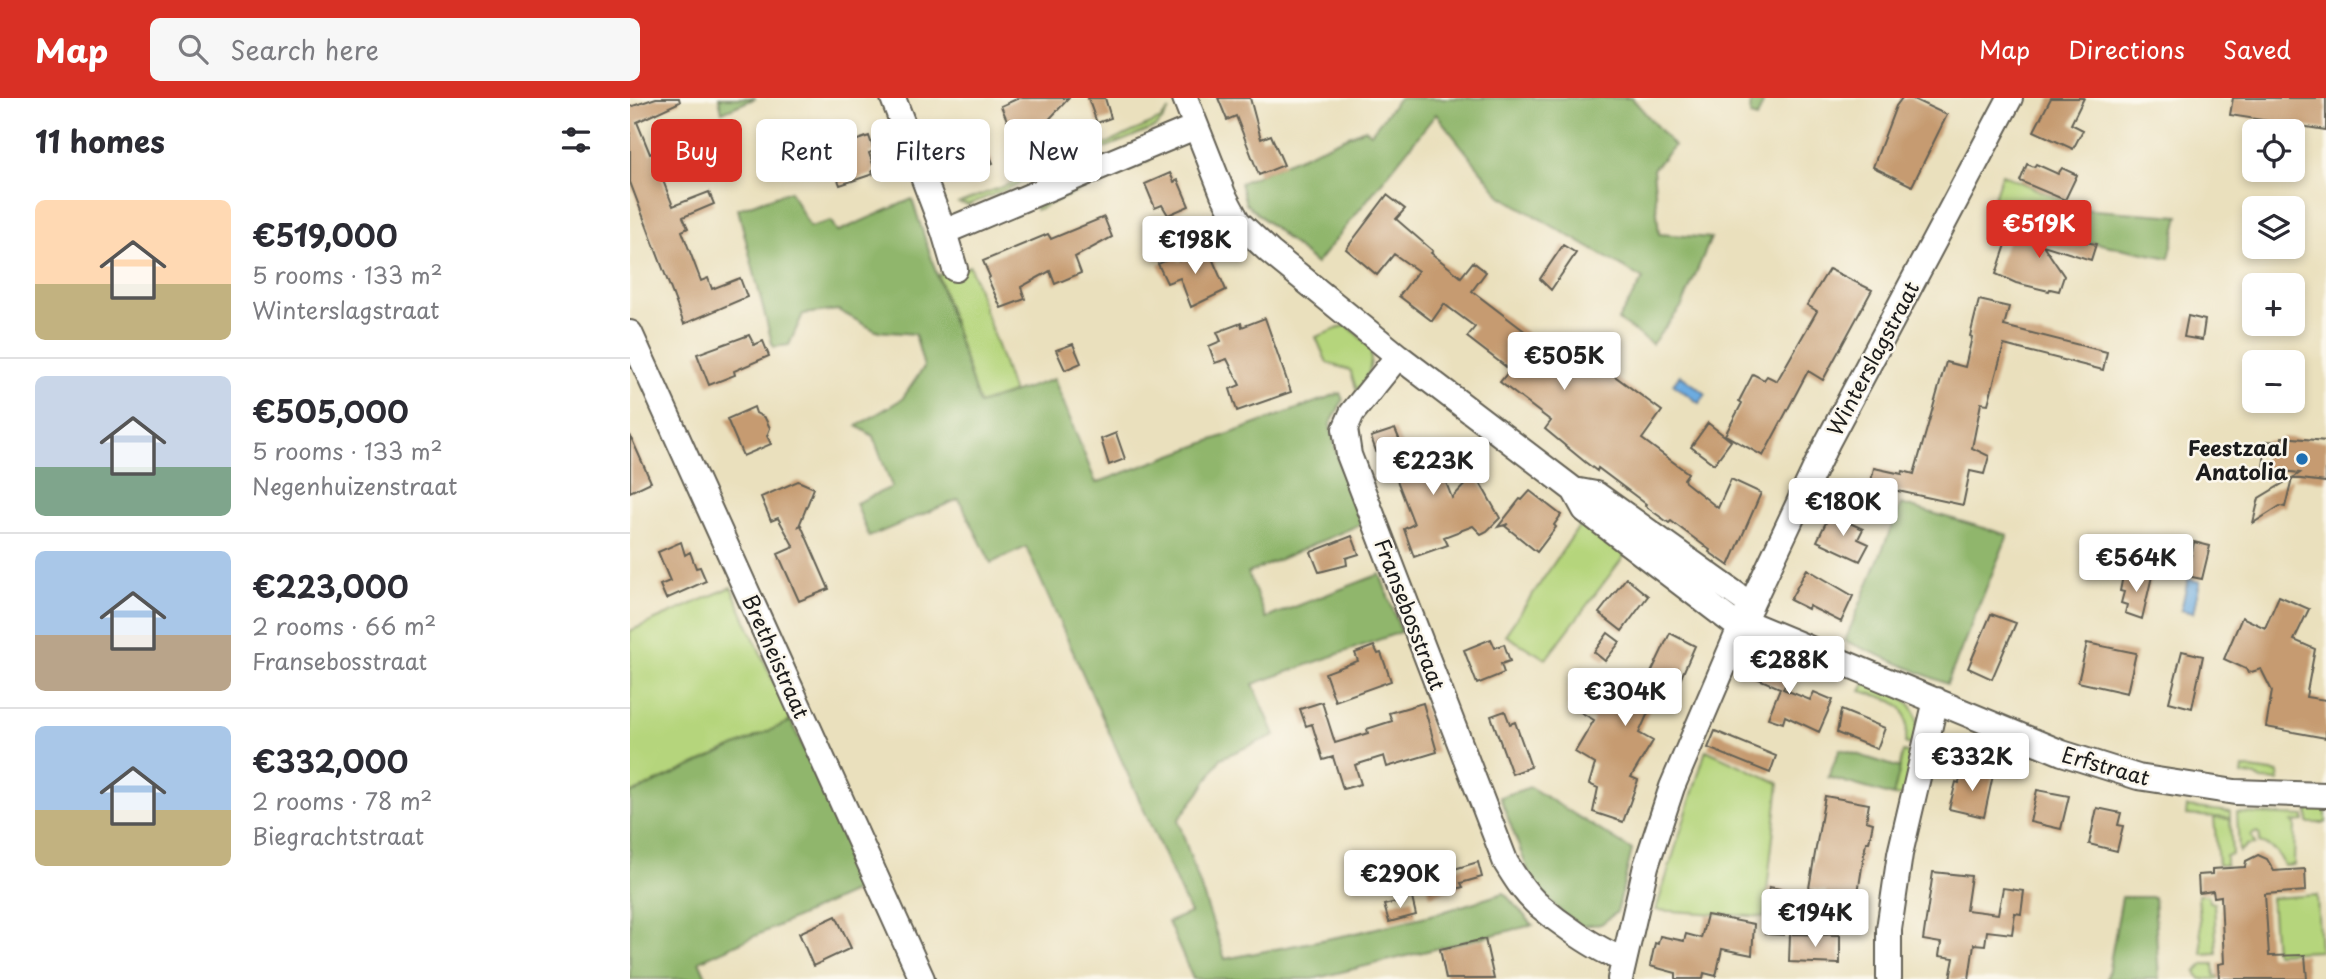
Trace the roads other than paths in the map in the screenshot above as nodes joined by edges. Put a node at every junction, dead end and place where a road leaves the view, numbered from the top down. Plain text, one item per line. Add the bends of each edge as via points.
1 (893, 98) edge
2 (1185, 98) edge
3 (2010, 98) edge
4 (1195, 127) junction
5 (944, 232) junction
6 (955, 269) dead end
7 (630, 333) edge
8 (1398, 356) junction
9 (638, 376) edge
10 (1745, 618) junction
11 (1936, 700) junction
12 (2326, 795) edge
13 (1621, 969) edge
14 (922, 979) edge
15 (1889, 979) edge

1 - 5 street
2 - 4 street
3 - 10 street, Winterslagstraat via 1827,443
4 - 5 street
4 - 8 street via 1238,222
5 - 6 street
7 - 9 street, Bretheistraat
8 - 10 street, Erfstraat via 1574,489 1596,494
8 - 13 street, Fransebosstraat via 1352,413 1345,429 1349,455 1506,863 1535,902
9 - 14 street, Bretheistraat
10 - 11 street, Erfstraat
10 - 13 street, Winterslagstraat via 1672,787 1646,866
11 - 12 street, Erfstraat via 2062,753 2138,777 2249,793
11 - 15 street via 1898,866 1888,929

